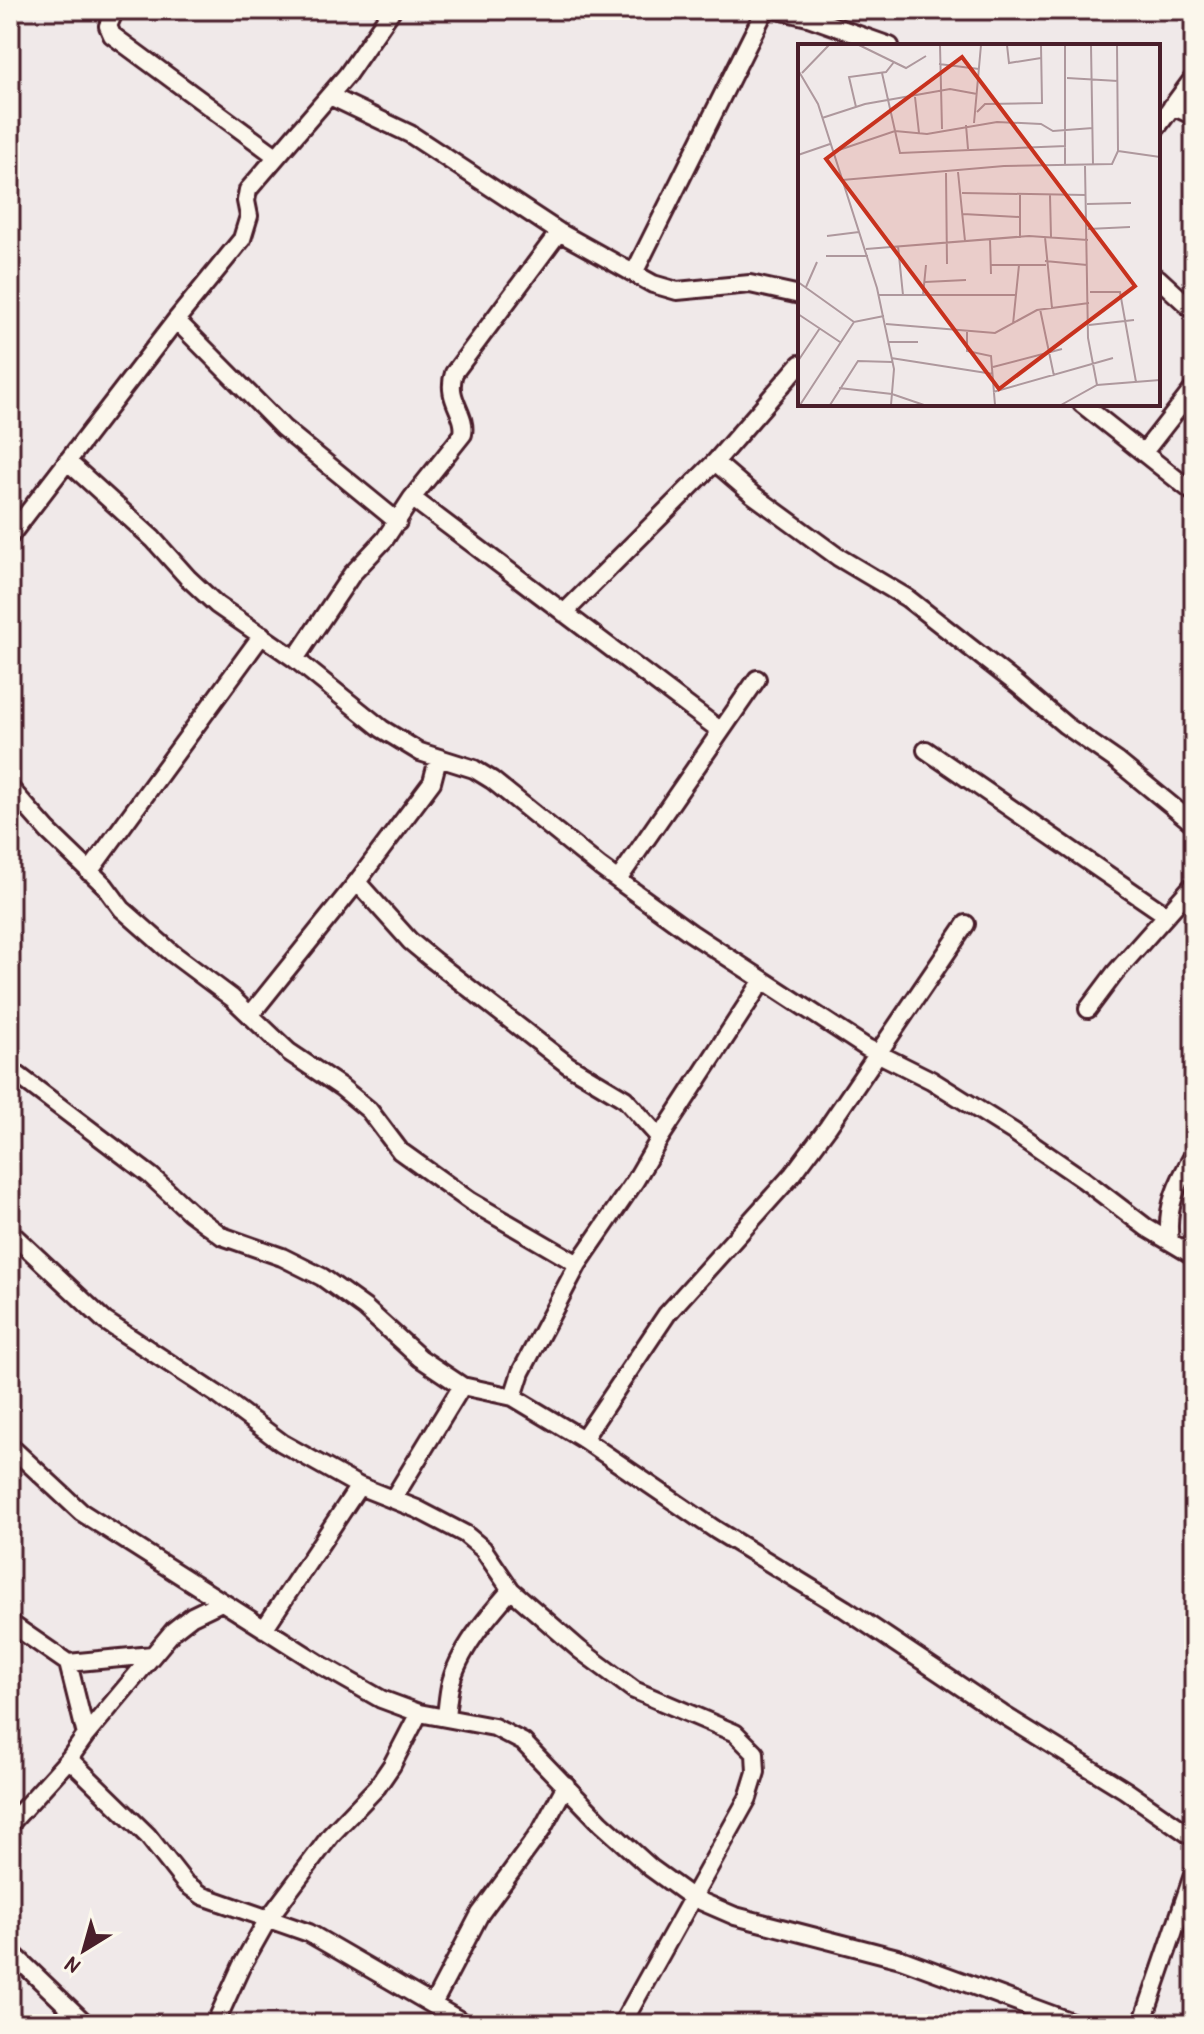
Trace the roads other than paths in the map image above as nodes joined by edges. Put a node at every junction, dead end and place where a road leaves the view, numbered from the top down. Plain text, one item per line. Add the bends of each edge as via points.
1 (115, 10) edge
2 (392, 10) edge
3 (765, 10) edge
4 (778, 10) edge
5 (884, 44) edge
6 (1194, 77) edge
7 (330, 96) junction
8 (1172, 106) junction
9 (1194, 116) edge
10 (1160, 123) edge
11 (276, 156) junction
12 (559, 232) junction
13 (634, 273) junction
14 (1160, 280) edge
15 (798, 295) edge
16 (1194, 311) edge
17 (176, 320) junction
18 (798, 366) edge
19 (1194, 388) edge
20 (1085, 406) edge
21 (1144, 452) junction
22 (67, 461) junction
23 (715, 462) junction
24 (1194, 493) edge
25 (412, 498) junction
26 (398, 522) junction
27 (13, 526) edge
28 (564, 613) junction
29 (262, 635) junction
30 (295, 659) junction
31 (757, 679) dead end
32 (721, 731) junction
33 (926, 750) dead end
34 (438, 759) junction
35 (10, 788) edge
36 (1194, 824) edge
37 (89, 872) junction
38 (618, 880) junction
39 (357, 882) junction
40 (1194, 884) edge
41 (1166, 915) junction
42 (966, 924) dead end
43 (763, 980) junction
44 (1088, 1009) dead end
45 (251, 1014) junction
46 (877, 1053) junction
47 (10, 1069) edge
48 (660, 1138) junction
49 (1194, 1154) edge
50 (10, 1232) edge
51 (1170, 1241) junction
52 (1194, 1256) edge
53 (578, 1264) junction
54 (462, 1386) junction
55 (513, 1397) junction
56 (583, 1439) junction
57 (10, 1446) edge
58 (359, 1486) junction
59 (393, 1499) junction
60 (511, 1590) junction
61 (221, 1602) junction
62 (10, 1623) edge
63 (264, 1629) junction
64 (152, 1655) junction
65 (68, 1663) junction
66 (419, 1713) junction
67 (446, 1717) junction
68 (86, 1735) junction
69 (69, 1759) junction
70 (566, 1785) junction
71 (10, 1824) edge
72 (1194, 1838) edge
73 (1194, 1872) edge
74 (691, 1897) junction
75 (268, 1919) junction
76 (10, 1951) edge
77 (433, 2004) junction
78 (86, 2024) edge
79 (215, 2024) edge
80 (466, 2024) edge
81 (622, 2024) edge
82 (1077, 2024) edge
83 (1142, 2024) edge

1 - 11 street via 108,26 112,35
2 - 7 street
3 - 13 street
4 - 5 street
6 - 8 street
7 - 11 street
7 - 12 street via 410,134
8 - 9 street
8 - 10 street
11 - 17 street via 248,190 249,216 242,239
12 - 13 street
12 - 25 street via 454,373 452,399 465,426 463,434
13 - 15 street via 677,291 750,284
14 - 16 street
17 - 22 street
17 - 26 street via 283,428
18 - 23 street
19 - 21 street
20 - 21 street
21 - 24 street
22 - 27 street
22 - 29 street via 153,539 205,596
23 - 28 street
23 - 36 street via 819,544 907,598
25 - 26 street
25 - 28 street
26 - 30 street via 352,574
28 - 32 street
29 - 30 street
29 - 37 street
30 - 34 street via 382,729
31 - 32 street
32 - 38 street
33 - 41 street
34 - 38 street via 492,780
34 - 39 street via 432,782
35 - 37 street
37 - 45 street via 143,928
38 - 43 street
39 - 45 street
39 - 48 street via 410,941 568,1065 625,1099
40 - 41 street
41 - 44 street
42 - 46 street
43 - 46 street
43 - 48 street
45 - 53 street via 289,1052 369,1110 400,1151 470,1201
46 - 51 street via 1014,1132
46 - 56 street via 793,1174 667,1314
47 - 54 street via 222,1236 322,1277
48 - 53 street
49 - 51 street via 1174,1193 1167,1220
50 - 58 street via 105,1321 282,1443
51 - 52 street
53 - 55 street
54 - 55 street
54 - 59 street
55 - 56 street
56 - 72 street
57 - 61 street via 81,1512
58 - 59 street
58 - 63 street
59 - 60 street via 465,1534 483,1549
60 - 67 street via 466,1652 451,1683
60 - 74 street via 634,1690 735,1733 755,1753 748,1798
61 - 63 street
61 - 64 street via 192,1616
62 - 65 street
63 - 66 street via 381,1699
64 - 65 street
64 - 68 street
65 - 68 street
66 - 67 street
66 - 75 street via 377,1787 331,1835
67 - 70 street via 494,1727 523,1742
68 - 69 street
69 - 71 street
69 - 75 street via 148,1836 185,1883 203,1896
70 - 74 street via 651,1868
70 - 77 street via 541,1831 480,1914
73 - 83 street
74 - 81 street
74 - 82 street via 735,1916 901,1959
75 - 77 street via 309,1933
75 - 79 street
76 - 78 street
77 - 80 street

